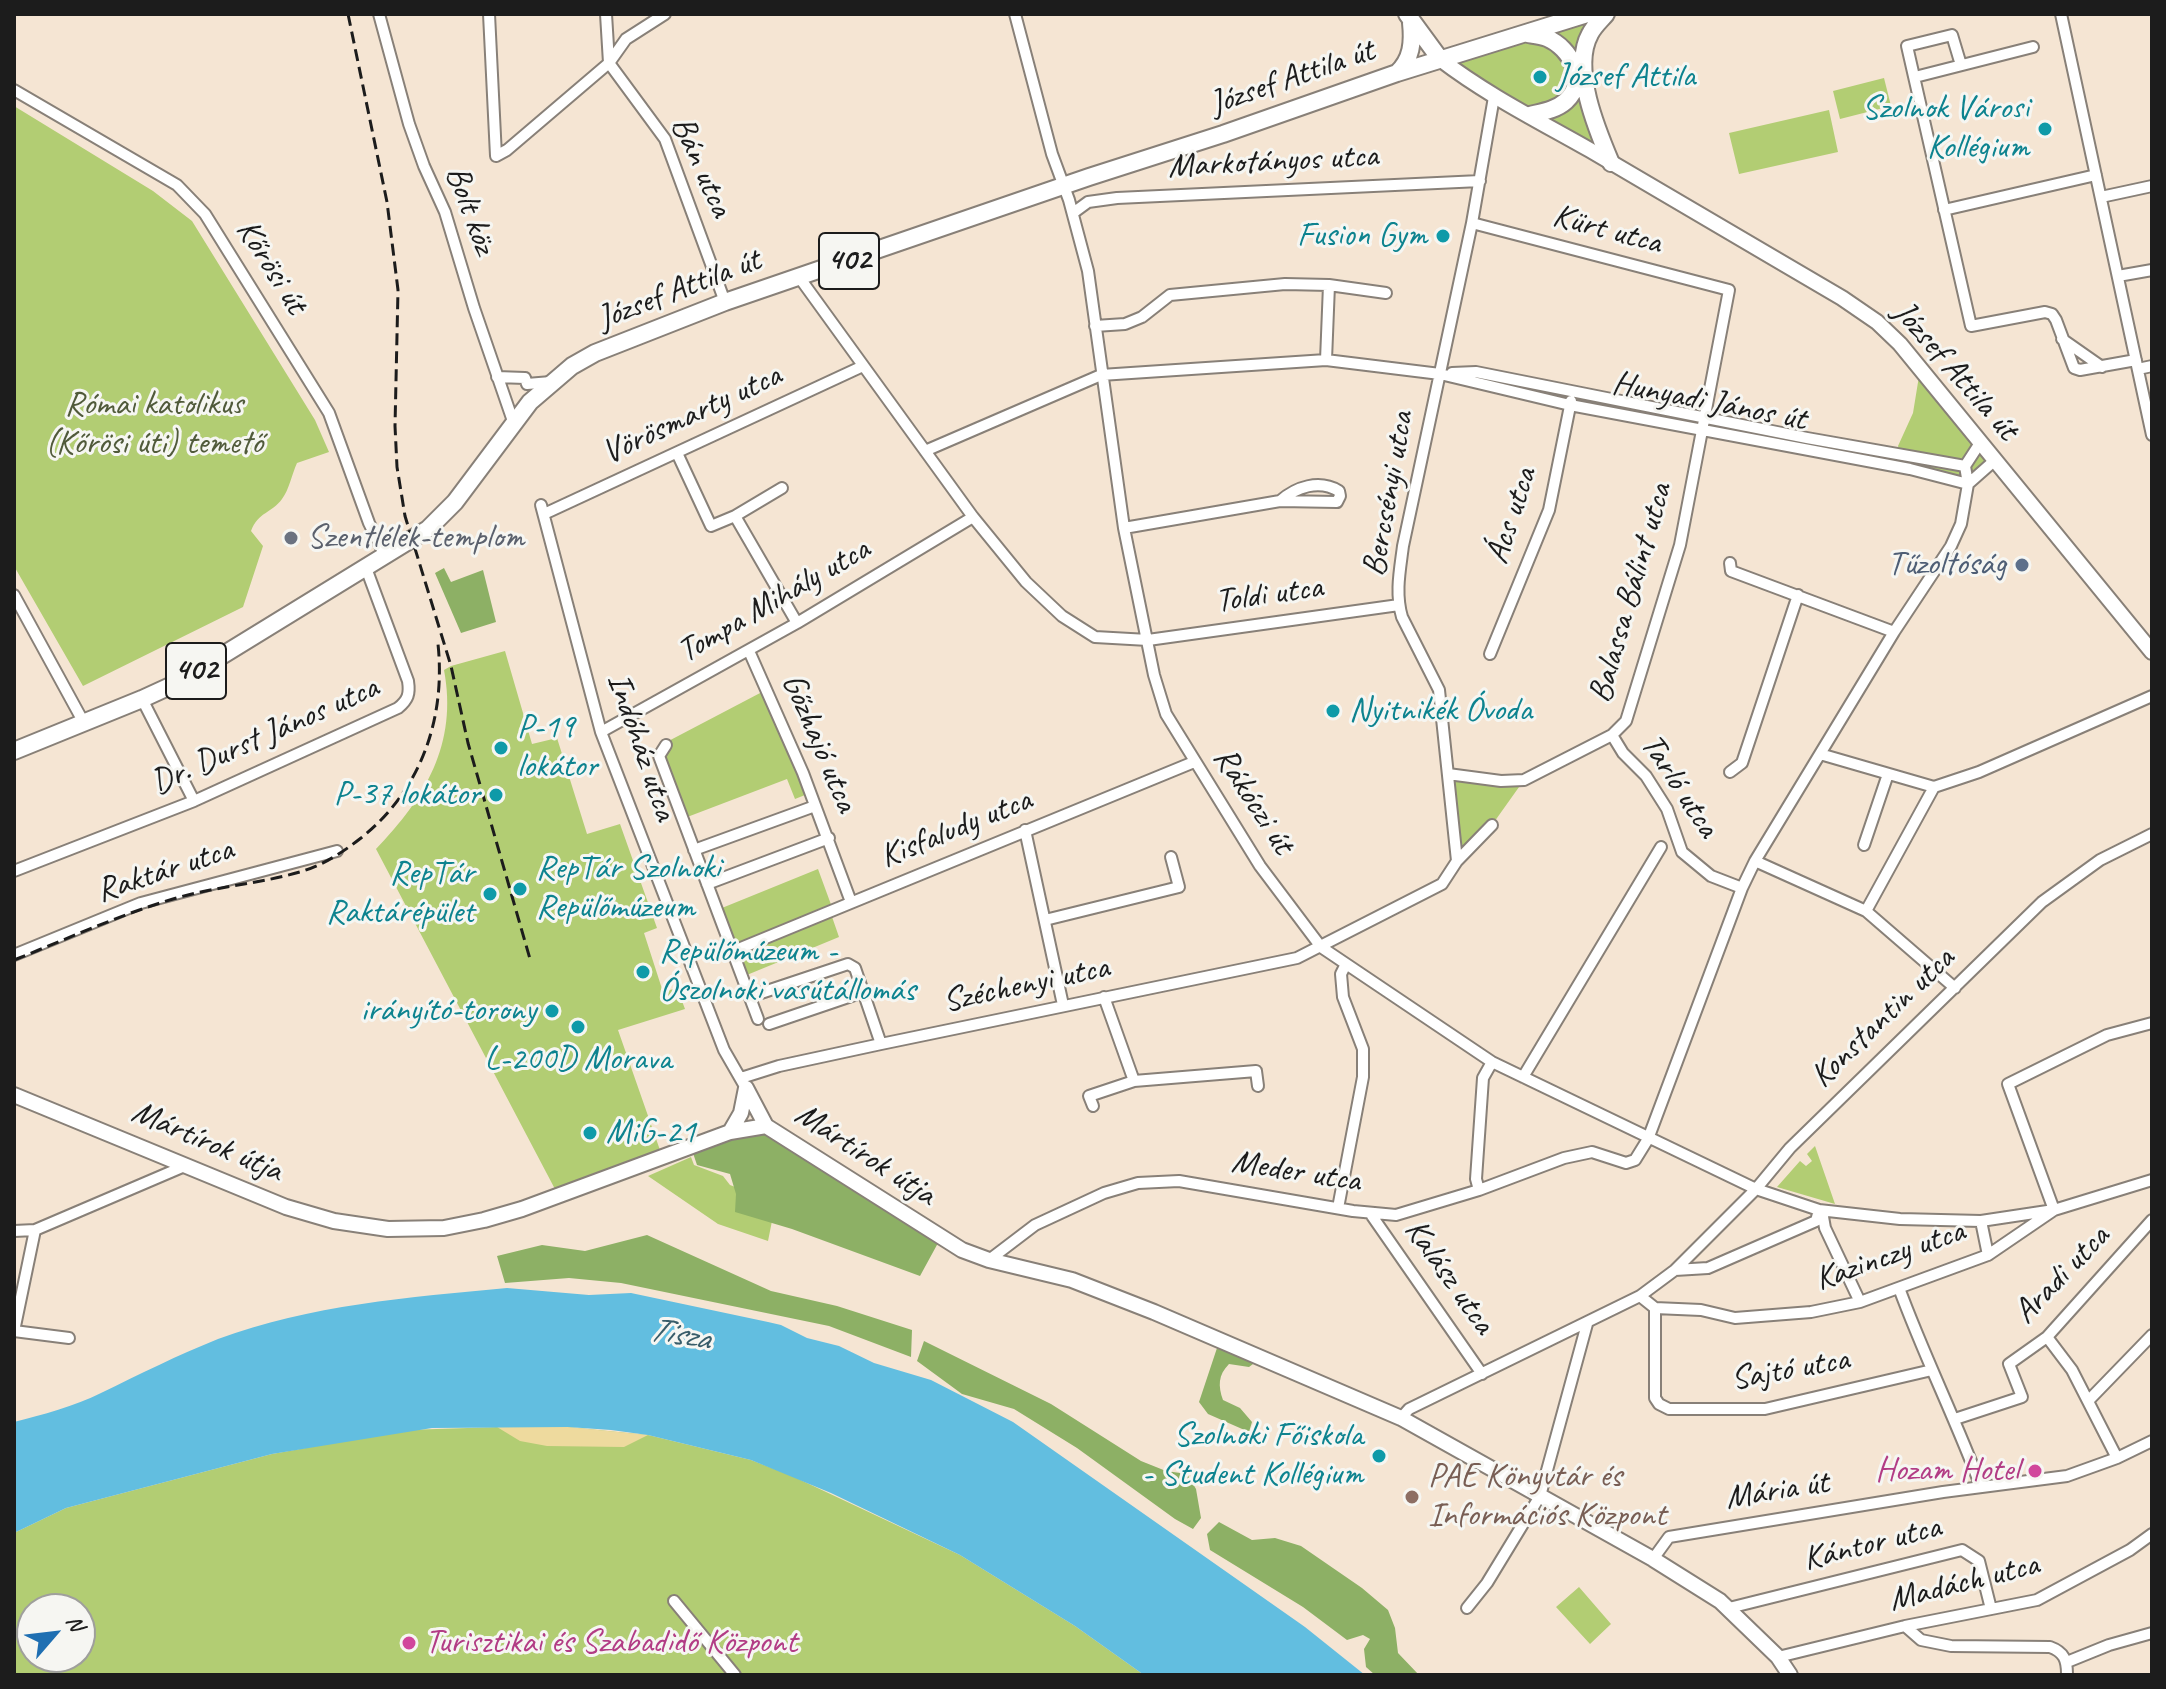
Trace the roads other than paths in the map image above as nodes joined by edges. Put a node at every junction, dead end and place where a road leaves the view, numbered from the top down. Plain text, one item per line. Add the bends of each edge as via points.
1 (379, 14) edge
2 (489, 14) edge
3 (606, 14) edge
4 (665, 14) edge
5 (1015, 14) edge
6 (1587, 14) edge
7 (1606, 14) edge
8 (2061, 14) edge
9 (1409, 18) edge
10 (1527, 34) junction
11 (2033, 47) dead end
12 (1440, 59) junction
13 (609, 63) junction
14 (1961, 65) junction
15 (1397, 73) junction
16 (1915, 77) junction
17 (14, 90) edge
18 (1494, 97) junction
19 (1530, 115) junction
20 (1611, 163) junction
21 (2096, 175) junction
22 (1480, 181) junction
23 (2152, 186) edge
24 (1064, 187) junction
25 (2101, 197) junction
26 (1944, 210) junction
27 (1073, 213) junction
28 (1472, 223) junction
29 (2152, 270) edge
30 (2118, 276) junction
31 (799, 277) junction
32 (1329, 285) junction
33 (1729, 290) joint
34 (1386, 293) dead end
35 (725, 302) junction
36 (1095, 326) junction
37 (2062, 339) junction
38 (1326, 360) junction
39 (2137, 364) junction
40 (863, 366) junction
41 (2152, 366) edge
42 (2102, 367) junction
43 (1440, 374) junction
44 (1101, 375) junction
45 (497, 377) junction
46 (551, 382) junction
47 (1573, 391) junction
48 (1570, 405) junction
49 (1705, 416) junction
50 (514, 424) junction
51 (1702, 428) junction
52 (2152, 435) edge
53 (1980, 443) junction
54 (925, 451) junction
55 (677, 453) junction
56 (1994, 461) junction
57 (1965, 466) junction
58 (1968, 484) junction
59 (782, 488) dead end
60 (1280, 501) junction
61 (542, 509) joint
62 (735, 516) junction
63 (973, 517) junction
64 (1124, 528) junction
65 (385, 556) junction
66 (1730, 563) dead end
67 (366, 568) junction
68 (1798, 595) junction
69 (15, 599) edge
70 (1399, 605) junction
71 (797, 623) junction
72 (2129, 625) junction
73 (1894, 632) junction
74 (2152, 638) edge
75 (1148, 640) junction
76 (749, 651) junction
77 (2152, 652) edge
78 (1490, 654) dead end
79 (2152, 696) edge
80 (142, 699) junction
81 (84, 723) junction
82 (601, 732) junction
83 (1612, 735) junction
84 (666, 745) dead end
85 (14, 751) edge
86 (1820, 754) junction
87 (1194, 762) junction
88 (1730, 772) dead end
89 (1448, 774) junction
90 (1888, 774) junction
91 (1934, 787) junction
92 (194, 801) junction
93 (815, 806) junction
94 (1492, 825) dead end
95 (1025, 830) junction
96 (2152, 834) edge
97 (829, 838) junction
98 (1864, 845) dead end
99 (1661, 847) dead end
100 (694, 850) junction
101 (337, 851) dead end
102 (1171, 857) dead end
103 (1457, 861) junction
104 (1755, 861) junction
105 (14, 871) edge
106 (707, 884) junction
107 (1742, 888) junction
108 (851, 902) junction
109 (1866, 911) junction
110 (1045, 920) junction
111 (1321, 947) junction
112 (741, 948) dead end
113 (14, 955) edge
114 (1346, 964) junction
115 (1955, 988) junction
116 (863, 992) junction
117 (758, 994) dead end
118 (1104, 997) junction
119 (1063, 1005) junction
120 (758, 1019) dead end
121 (2152, 1023) edge
122 (769, 1024) dead end
123 (881, 1044) junction
124 (1492, 1062) junction
125 (1523, 1077) junction
126 (1134, 1081) junction
127 (743, 1083) junction
128 (1258, 1086) dead end
129 (14, 1095) edge
130 (1093, 1106) dead end
131 (766, 1126) junction
132 (730, 1132) junction
133 (1648, 1139) junction
134 (187, 1165) junction
135 (2152, 1180) edge
136 (1756, 1189) junction
137 (1479, 1190) junction
138 (1338, 1208) junction
139 (1820, 1210) junction
140 (2054, 1210) junction
141 (1370, 1213) junction
142 (2152, 1220) edge
143 (1981, 1221) junction
144 (35, 1230) junction
145 (14, 1231) edge
146 (1988, 1255) junction
147 (989, 1260) junction
148 (1675, 1270) junction
149 (1899, 1288) junction
150 (1640, 1296) junction
151 (1860, 1302) junction
152 (1655, 1308) junction
153 (1587, 1324) junction
154 (14, 1331) edge
155 (2152, 1335) edge
156 (2047, 1337) junction
157 (69, 1338) dead end
158 (1932, 1370) junction
159 (1482, 1374) junction
160 (2089, 1400) junction
161 (1401, 1418) junction
162 (1955, 1419) junction
163 (2152, 1441) edge
164 (2117, 1458) junction
165 (1981, 1487) junction
166 (1540, 1496) junction
167 (2152, 1534) edge
168 (1653, 1559) junction
169 (674, 1601) dead end
170 (1467, 1608) dead end
171 (1729, 1608) junction
172 (1991, 1609) junction
173 (1905, 1626) junction
174 (2152, 1633) edge
175 (1778, 1657) junction
176 (2067, 1672) edge
177 (735, 1675) edge
178 (1790, 1675) edge

1 - 45 street, Bolt köz via 409,124 445,212
2 - 13 street via 496,156
3 - 13 street
4 - 13 street via 626,39
5 - 24 street, Rákóczi út
6 - 10 main road
7 - 20 main road via 1588,37 1584,63 1585,91
8 - 21 street
9 - 12 main road
9 - 15 main road via 1413,41
10 - 12 main road
10 - 19 main road via 1556,43 1572,60 1576,79 1565,101
11 - 14 street
12 - 15 main road, József Attila út / 402
12 - 18 street, József Attila út
13 - 35 street, Bán utca via 665,139
14 - 16 street
14 - 16 street via 1952,35 1907,46
15 - 24 main road, József Attila út / 402
16 - 26 street
17 - 65 street, Kőrösi út via 177,185 205,214 329,413
18 - 19 street, József Attila út
18 - 22 street, Bercsényi utca
19 - 20 street, József Attila út
20 - 53 street, József Attila út via 1877,322
21 - 25 street
21 - 26 street
22 - 27 street, Markotányos utca via 1117,198 1088,202
22 - 28 street, Bercsényi utca
23 - 25 street
24 - 27 street, Rákóczi út
24 - 31 main road, József Attila út / 402
25 - 30 street
26 - 37 street via 1971,326 2045,312 2056,320
27 - 36 street, Rákóczi út
28 - 33 street, Kürt utca
28 - 43 street, Bercsényi utca
29 - 30 street
30 - 39 street
31 - 35 main road, József Attila út / 402
31 - 40 street, Toldi utca
32 - 34 street
32 - 36 street via 1170,295 1142,317
32 - 38 street
33 - 49 street, Balassa Bálint utca
35 - 46 main road, József Attila út / 402 via 595,353
36 - 44 street, Rákóczi út
37 - 42 street
37 - 42 street via 2074,368
38 - 43 street, Hunyadi János út
38 - 44 street, Hunyadi János út
39 - 41 street
39 - 42 street
39 - 52 street
40 - 54 street, Toldi utca
40 - 55 street, Vörösmarty utca
43 - 47 street, Hunyadi János út via 1476,372
43 - 48 street, Hunyadi János út
43 - 70 street, Bercsényi utca via 1403,546
44 - 54 street, Hunyadi János út
44 - 64 street, Rákóczi út
45 - 46 street via 525,378 527,384
45 - 50 street, Bolt köz
46 - 50 main road, József Attila út / 402
47 - 48 street, Ács utca
47 - 49 street, Hunyadi János út
48 - 51 street, Hunyadi János út
48 - 78 street, Ács utca via 1549,510
49 - 51 street, Balassa Bálint utca
49 - 57 street, Hunyadi János út
50 - 65 main road, 402 via 436,522
51 - 58 street, Hunyadi János út
51 - 83 street, Balassa Bálint utca via 1680,545 1626,721
53 - 56 street, József Attila út
53 - 57 street
54 - 63 street, Toldi utca
55 - 61 street, Vörösmarty utca
55 - 62 street via 711,526
56 - 58 street
56 - 72 street, József Attila út
57 - 58 street
58 - 73 street via 1951,546
59 - 62 street
60 - 60 street via 1337,502 1340,496 1333,487 1319,486 1295,488
60 - 64 street
61 - 82 street, Indóház utca
62 - 71 street
63 - 71 street, Tompa Mihály utca
63 - 75 street, Toldi utca via 1026,582 1062,616 1095,637
64 - 75 street, Rákóczi út
65 - 67 main road, 402
66 - 68 street via 1731,571
67 - 80 main road, 402 via 179,682
67 - 92 street, Dr. Durst János utca via 408,681 406,701
68 - 73 street
68 - 88 street via 1742,763
69 - 81 street
70 - 75 street, Toldi utca
70 - 89 street, Bercsényi utca via 1439,690
71 - 76 street, Tompa Mihály utca
72 - 74 street, József Attila út
72 - 77 street, József Attila út
73 - 86 street
75 - 87 street, Rákóczi út via 1166,714
76 - 82 street, Tompa Mihály utca
76 - 93 street, Gőzhajó utca
79 - 91 street
80 - 81 main road, 402
80 - 92 street
81 - 85 main road, 402
82 - 127 street, Indóház utca via 724,1050
83 - 89 street, Balassa Bálint utca via 1524,780
83 - 107 street, Tarló utca via 1667,809 1682,852 1711,876
84 - 100 street via 659,756
86 - 90 street
86 - 104 street
87 - 95 street, Kisfaludy utca
87 - 111 street, Rákóczi út via 1260,866
89 - 103 street, Bercsényi utca
90 - 91 street
90 - 98 street
91 - 109 street
92 - 105 street, Dr. Durst János utca
93 - 97 street, Gőzhajó utca
93 - 100 street
94 - 103 street
95 - 108 street, Kisfaludy utca
95 - 110 street
96 - 115 street, Konstantin utca via 2068,881
97 - 106 street
97 - 108 street, Gőzhajó utca
99 - 125 street
100 - 106 street
101 - 113 street, Raktár utca via 141,903
102 - 110 street via 1179,887
103 - 111 street via 1442,884
104 - 107 street
104 - 109 street
106 - 120 street
107 - 133 street
108 - 112 street, Kisfaludy utca
109 - 115 street
110 - 119 street
111 - 114 street, Rákóczi út
111 - 118 street, Széchenyi utca via 1297,958
114 - 124 street, Rákóczi út
114 - 138 street via 1341,974 1343,997 1363,1049 1363,1077
115 - 136 street, Konstantin utca via 1790,1148
116 - 117 street via 855,968 848,964
116 - 122 street
116 - 123 street
118 - 119 street, Széchenyi utca
118 - 126 street
119 - 123 street, Széchenyi utca
121 - 140 street via 2107,1035 2008,1084
123 - 127 street, Széchenyi utca via 779,1066
124 - 125 street, Rákóczi út
124 - 137 street via 1483,1078
125 - 133 street, Rákóczi út
126 - 128 street via 1256,1071
126 - 130 street via 1089,1096
127 - 131 street
127 - 132 street via 741,1113
129 - 134 street, Mártírok útja
131 - 132 street, Mártírok útja
131 - 147 street, Mártírok útja via 936,1236
132 - 134 street, Mártírok útja via 522,1209 444,1228 388,1229 322,1218
133 - 136 street, Rákóczi út
133 - 137 street, Meder utca via 1635,1160 1626,1163 1592,1152
134 - 144 street
135 - 140 street
136 - 139 street, Rákóczi út
136 - 148 street, Konstantin utca
137 - 141 street, Meder utca via 1396,1215
138 - 141 street, Meder utca
138 - 147 street, Meder utca via 1179,1181 1138,1183 1035,1225
139 - 143 street, Rákóczi út
139 - 148 street, Konstantin utca via 1816,1221 1708,1268
139 - 151 street
140 - 143 street, Rákóczi út
140 - 146 street
141 - 159 street, Kalász utca
142 - 156 street, Aradi utca
143 - 146 street, Kazinczy utca
144 - 145 street
144 - 154 street
146 - 149 street, Kazinczy utca
147 - 161 street, Mártírok útja via 1072,1280
148 - 150 street, Konstantin utca
149 - 151 street, Kazinczy utca
149 - 158 street
150 - 152 street
150 - 153 street, Konstantin utca
151 - 152 street, Kazinczy utca via 1735,1318
152 - 158 street, Sajtó utca via 1655,1398 1669,1409 1765,1409
153 - 159 street, Konstantin utca
153 - 166 street
154 - 157 street
155 - 160 street
156 - 160 street
156 - 162 street, Aradi utca via 2009,1364 2022,1397
158 - 162 street
159 - 161 street, Konstantin utca via 1409,1409
160 - 164 street
161 - 166 street, Mártírok útja
162 - 165 street
163 - 164 street, Mária út
164 - 165 street, Mária út via 2067,1476
165 - 168 street, Mária út via 1669,1537
166 - 168 street, Mártírok útja
166 - 170 street
167 - 172 street, Madách utca via 2037,1600
168 - 171 street, Mártírok útja
169 - 177 street
171 - 172 street, Kántor utca via 1962,1550 1979,1561
171 - 175 street, Mártírok útja
172 - 173 street, Madách utca
173 - 175 street, Madách utca
173 - 176 street via 1921,1640 1951,1646 2050,1647 2061,1651
174 - 176 street via 2109,1645
175 - 178 street, Mártírok útja

